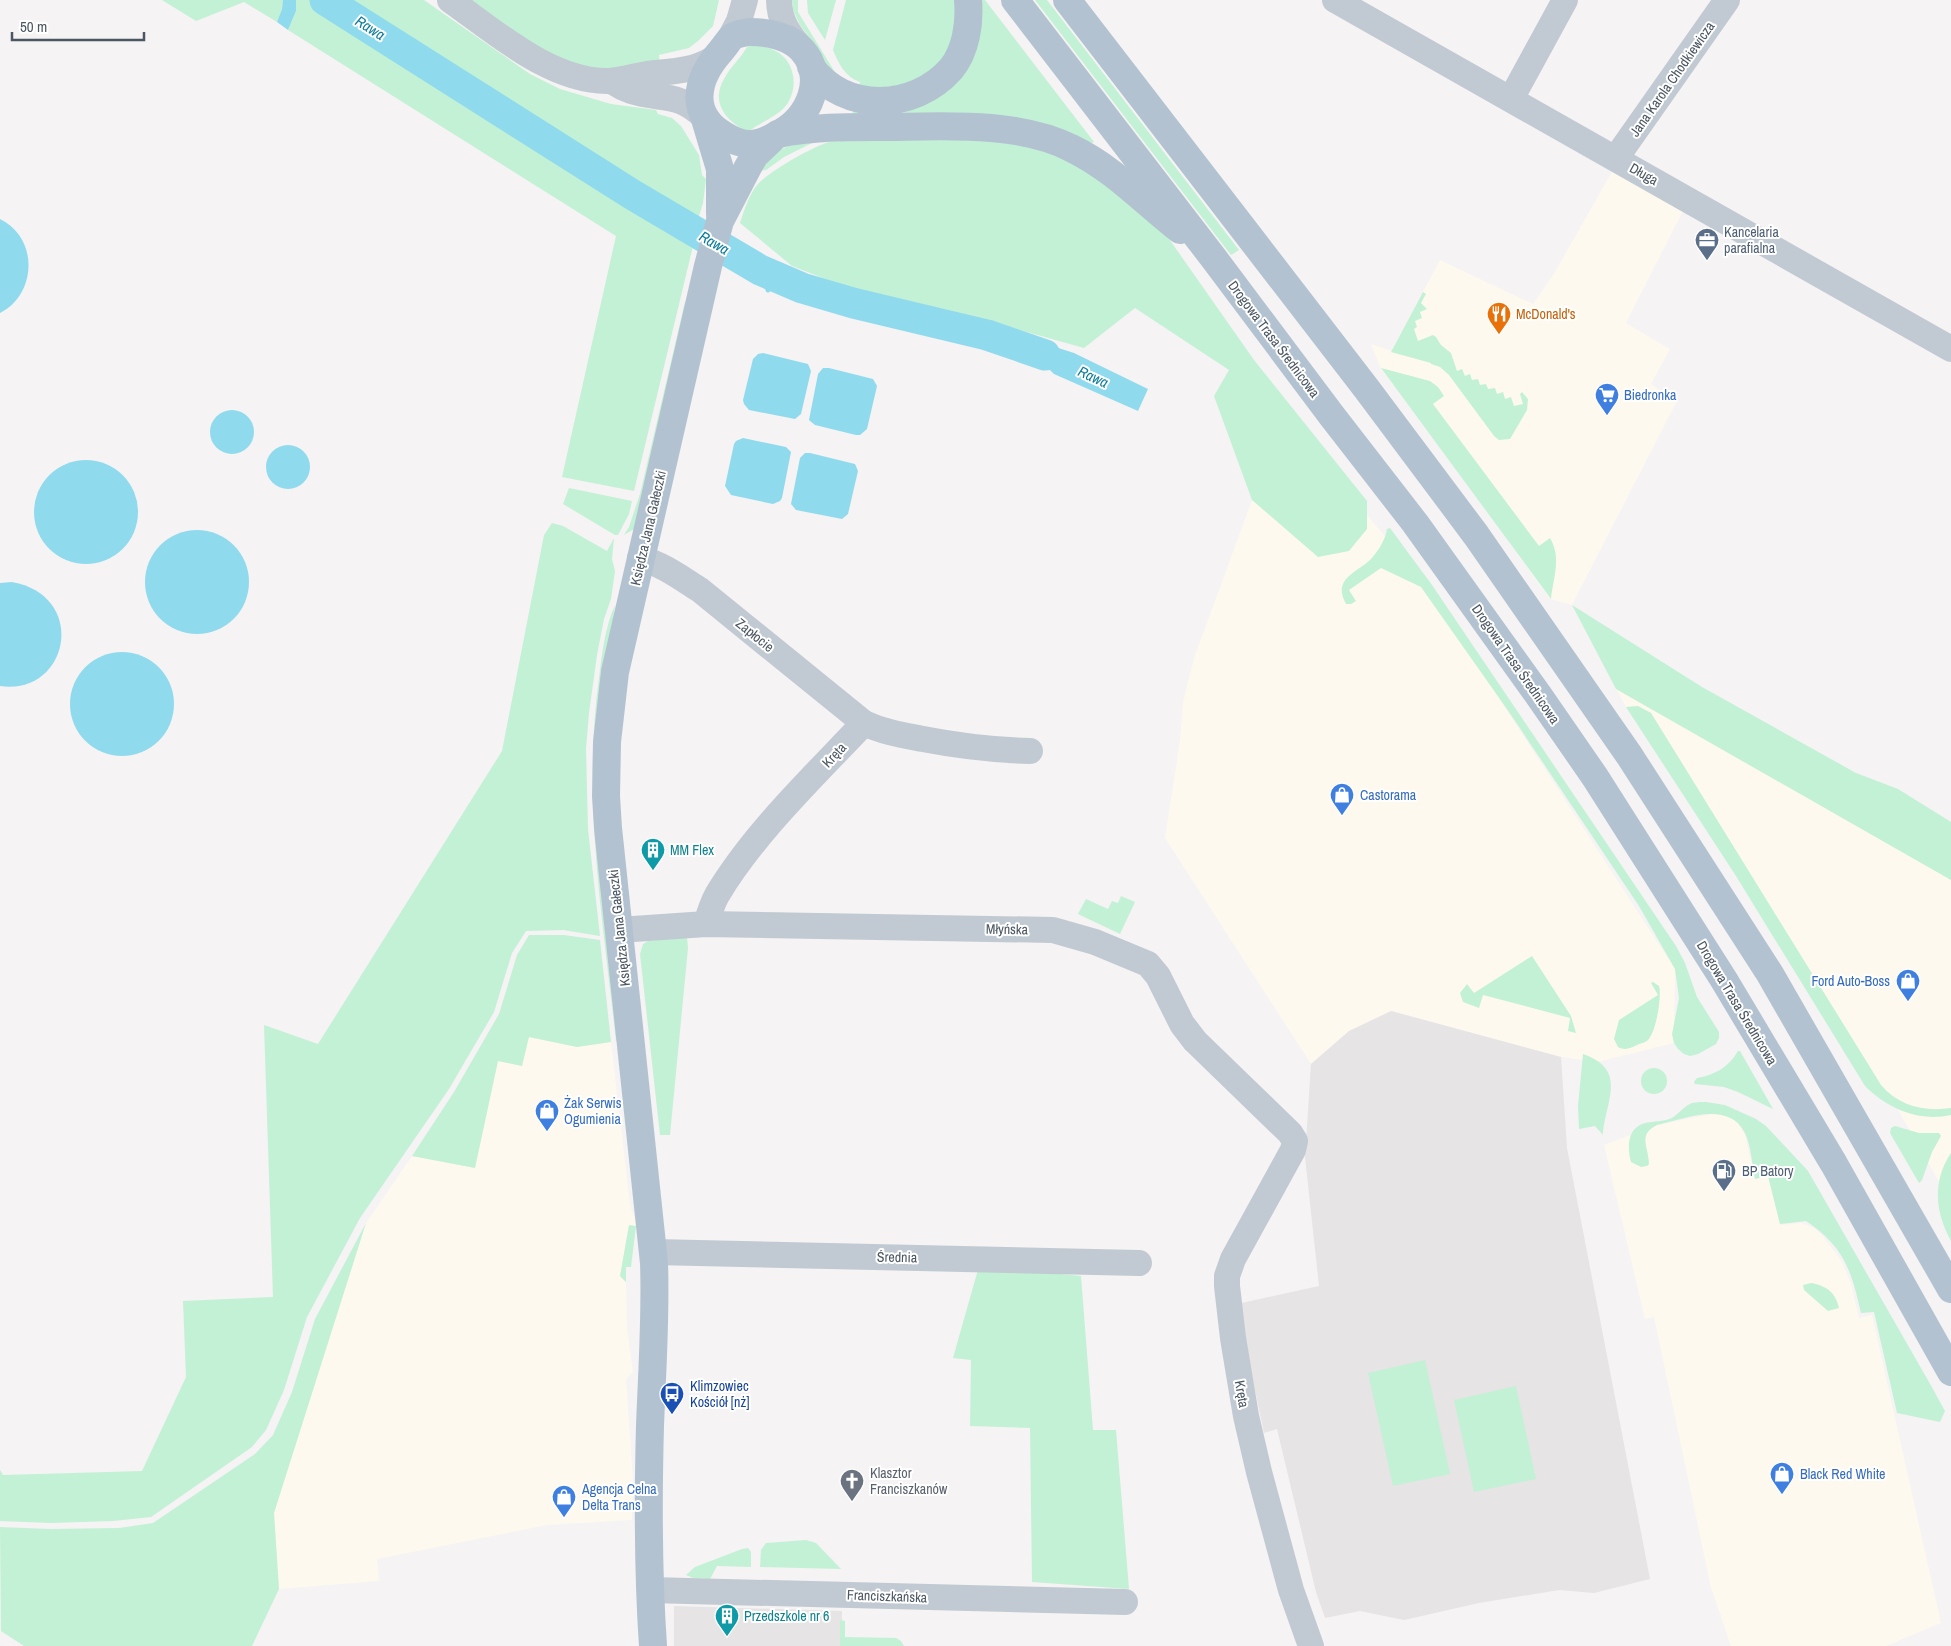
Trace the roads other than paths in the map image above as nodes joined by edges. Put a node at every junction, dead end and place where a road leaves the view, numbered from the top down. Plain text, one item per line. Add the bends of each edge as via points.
1 (450, 0) edge
2 (745, 0) edge
3 (779, 0) edge
4 (968, 0) edge
5 (1015, 0) edge
6 (1067, 0) edge
7 (1335, 0) edge
8 (1565, 0) edge
9 (1727, 0) edge
10 (731, 36) junction
11 (806, 58) junction
12 (713, 59) junction
13 (610, 81) junction
14 (1511, 99) junction
15 (705, 118) junction
16 (775, 137) junction
17 (1616, 158) junction
18 (720, 221) junction
19 (1212, 256) junction
20 (1951, 349) edge
21 (640, 558) junction
22 (864, 723) junction
23 (1030, 751) dead end
24 (706, 924) junction
25 (619, 930) junction
26 (1293, 1150) joint
27 (654, 1252) junction
28 (1140, 1263) dead end
29 (1951, 1288) edge
30 (1951, 1372) edge
31 (650, 1590) junction
32 (1125, 1602) dead end
33 (653, 1646) edge
34 (1311, 1646) edge

1 - 13 street via 539,61 570,74
2 - 10 street
3 - 11 street via 784,24
4 - 11 main road via 968,26 960,54 952,68 919,92 892,100 843,95 816,75
5 - 19 main road, Drogowa Trasa Średnicowa
6 - 29 main road via 1476,535 1629,755 1770,974
7 - 14 street, Długa
8 - 14 street
9 - 17 street, Jana Karola Chodkiewicza
10 - 11 main road via 768,33 786,39
10 - 12 main road
11 - 16 main road via 812,91 808,107 798,121
12 - 13 street via 693,69
12 - 15 main road via 701,82 700,100
13 - 15 street via 631,92 679,99
14 - 17 street, Długa
15 - 16 main road via 719,133 746,144
15 - 18 main road, Księdza Jana Gałeczki via 720,169
16 - 18 main road, Księdza Jana Gałeczki via 755,155
16 - 19 main road via 816,128 940,127 1013,131 1050,139 1076,150 1112,173
17 - 20 street, Długa
18 - 21 main road, Księdza Jana Gałeczki
19 - 30 main road, Drogowa Trasa Średnicowa via 1415,523 1595,777 1724,980 1824,1147
21 - 22 street, Zapłocie via 700,590
21 - 25 main road, Księdza Jana Gałeczki via 615,672 607,742 607,820
22 - 23 street via 881,731 948,744
22 - 24 street, Kręta via 781,811 717,896
24 - 25 street, Młyńska
24 - 26 street, Młyńska via 1053,930 1103,945 1148,964 1195,1041 1290,1133 1295,1141
25 - 27 main road, Księdza Jana Gałeczki
26 - 34 street, Kręta via 1233,1259 1227,1286 1238,1367 1257,1462 1291,1590
27 - 28 street, Średnia
27 - 31 main road, Księdza Jana Gałeczki
31 - 32 street, Franciszkańska
31 - 33 main road, Księdza Jana Gałeczki

